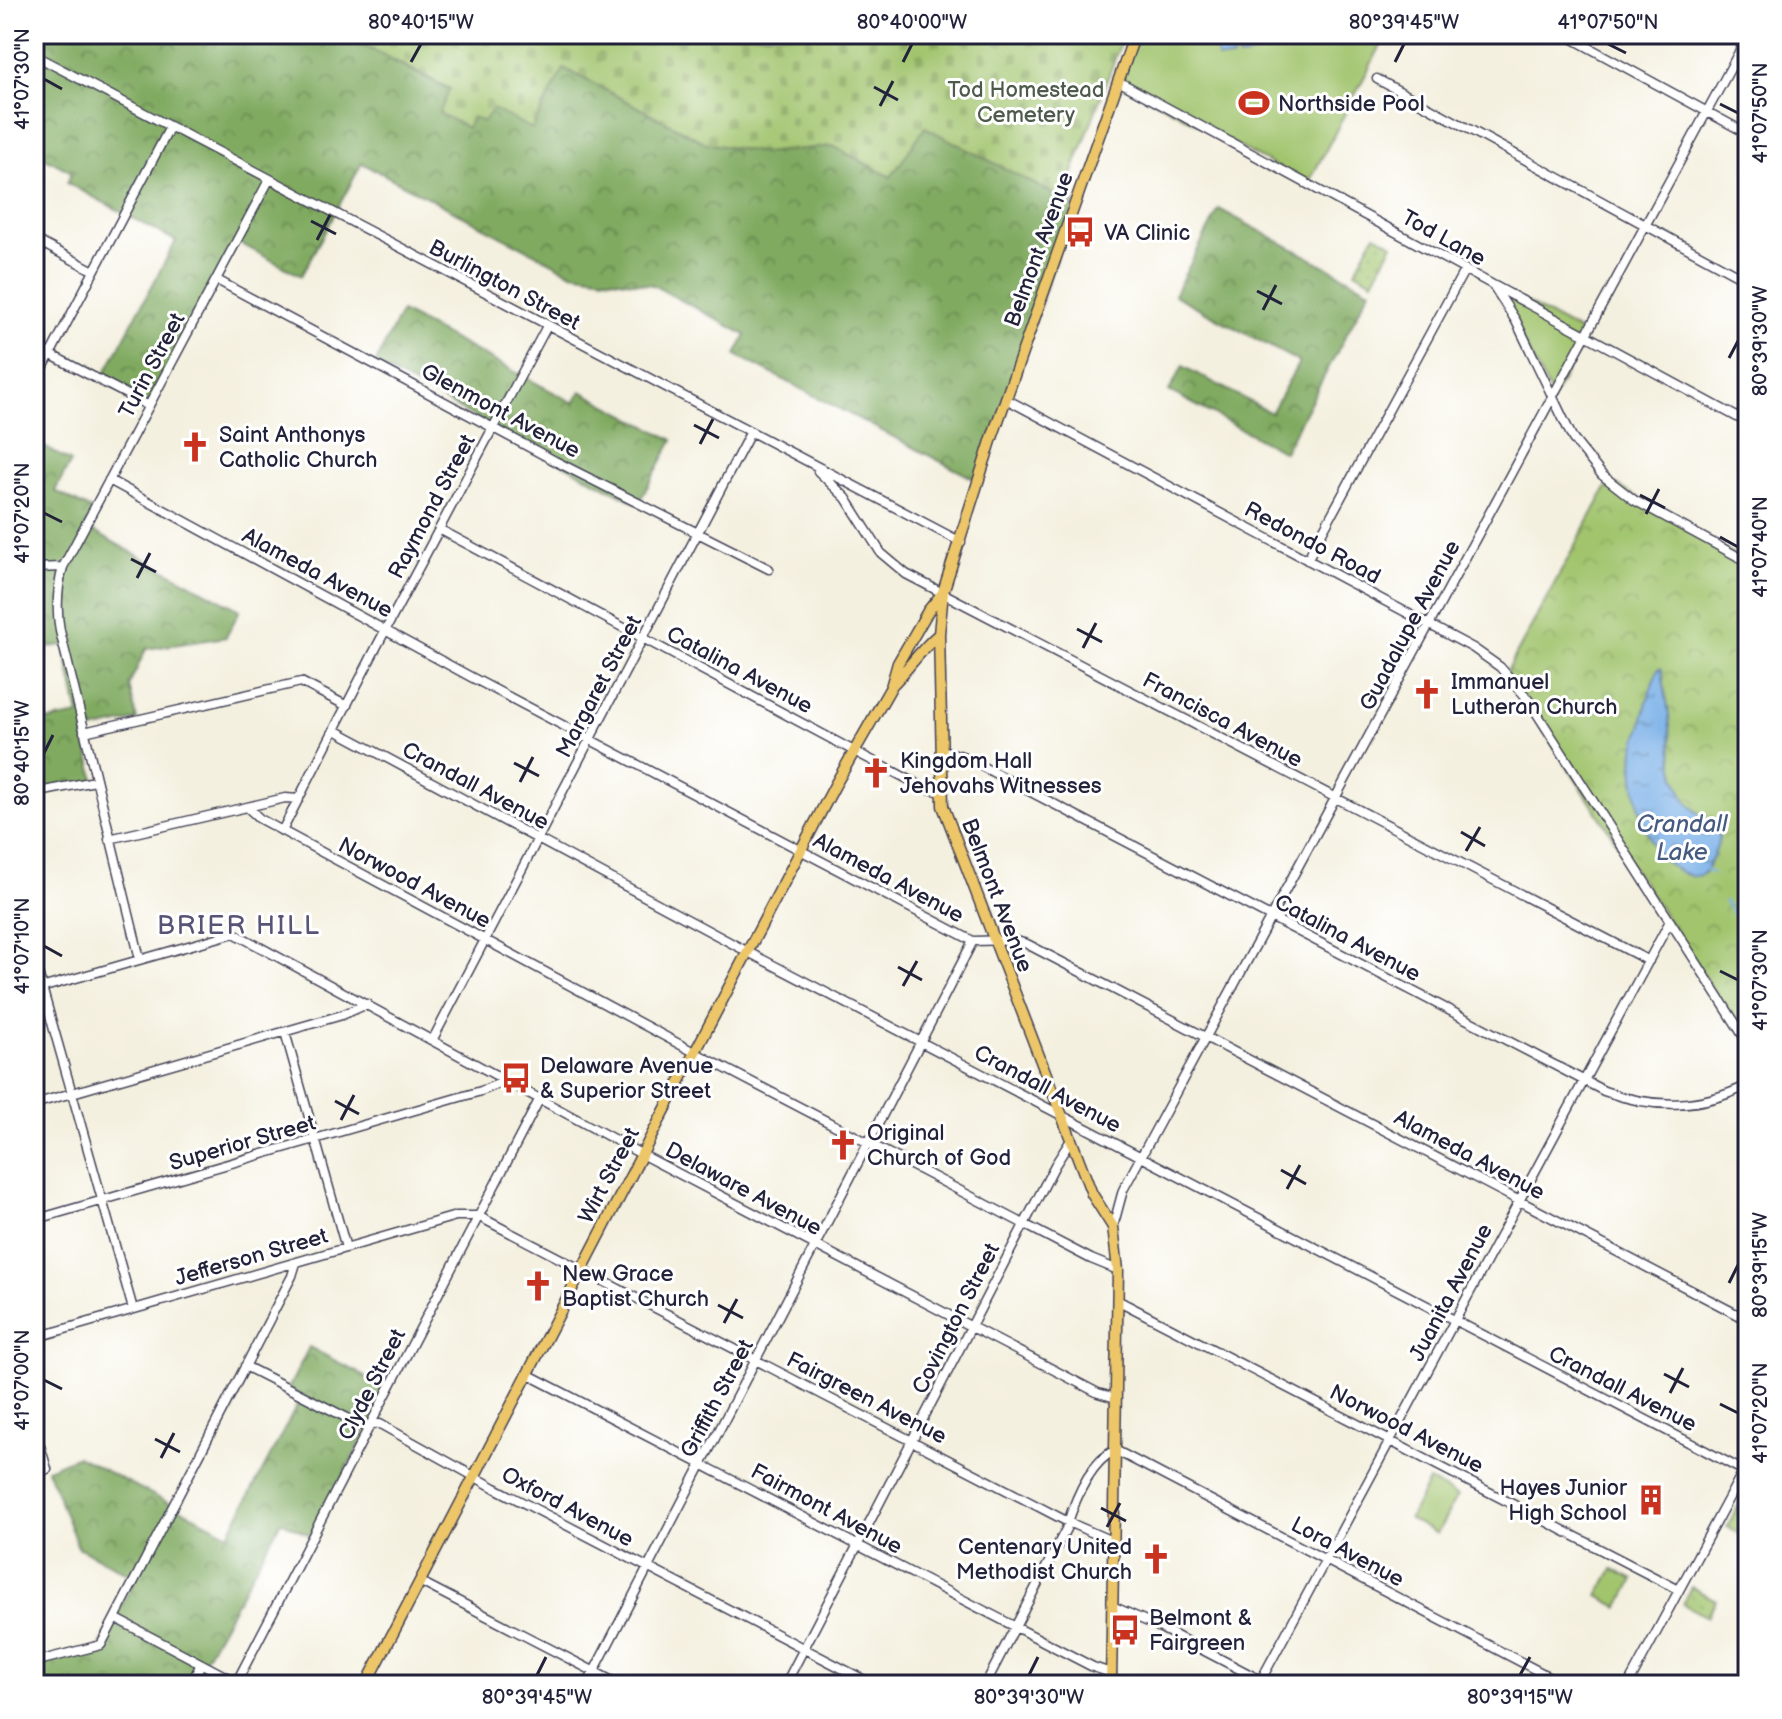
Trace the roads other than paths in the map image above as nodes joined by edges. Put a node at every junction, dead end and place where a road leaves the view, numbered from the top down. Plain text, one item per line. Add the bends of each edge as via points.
1 (1135, 34) edge
2 (1564, 34) edge
3 (1727, 34) edge
4 (1746, 44) edge
5 (34, 55) edge
6 (1377, 79) dead end
7 (1118, 81) junction
8 (1706, 111) junction
9 (170, 127) junction
10 (1748, 134) edge
11 (269, 180) junction
12 (1645, 225) junction
13 (34, 239) edge
14 (1465, 269) junction
15 (94, 271) junction
16 (217, 280) junction
17 (1748, 281) edge
18 (1493, 285) junction
19 (547, 326) junction
20 (1586, 335) junction
21 (34, 346) edge
22 (50, 354) junction
23 (34, 385) edge
24 (1553, 398) junction
25 (1006, 399) junction
26 (149, 406) junction
27 (1748, 423) edge
28 (493, 426) junction
29 (750, 433) junction
30 (815, 467) junction
31 (109, 480) junction
32 (439, 529) junction
33 (697, 534) junction
34 (961, 542) junction
35 (1307, 560) junction
36 (1748, 562) edge
37 (63, 567) junction
38 (34, 568) edge
39 (769, 569) dead end
40 (943, 592) junction
41 (1429, 625) junction
42 (386, 629) junction
43 (939, 634) junction
44 (644, 638) junction
45 (891, 687) junction
46 (347, 706) junction
47 (335, 730) junction
48 (84, 732) junction
49 (591, 739) junction
50 (942, 750) junction
51 (854, 751) junction
52 (95, 781) junction
53 (942, 792) junction
54 (34, 793) edge
55 (1336, 798) junction
56 (299, 799) junction
57 (247, 807) junction
58 (282, 831) junction
59 (109, 839) junction
60 (539, 839) junction
61 (801, 851) junction
62 (1271, 917) junction
63 (1670, 921) junction
64 (995, 939) junction
65 (486, 940) junction
66 (973, 941) junction
67 (748, 952) junction
68 (34, 959) edge
69 (140, 959) junction
70 (1649, 961) junction
71 (38, 989) edge
72 (367, 1004) junction
73 (285, 1032) junction
74 (1206, 1037) junction
75 (433, 1039) junction
76 (921, 1042) junction
77 (1748, 1043) edge
78 (694, 1052) junction
79 (506, 1081) junction
80 (1585, 1081) junction
81 (1748, 1085) edge
82 (72, 1093) junction
83 (539, 1100) junction
84 (34, 1104) edge
85 (1061, 1114) junction
86 (316, 1139) junction
87 (1071, 1140) junction
88 (869, 1143) junction
89 (641, 1154) junction
90 (1141, 1157) junction
91 (103, 1201) junction
92 (1520, 1201) junction
93 (478, 1216) junction
94 (34, 1220) edge
95 (1024, 1224) junction
96 (1113, 1227) junction
97 (815, 1245) junction
98 (346, 1248) junction
99 (296, 1263) junction
100 (581, 1270) junction
101 (1118, 1270) junction
102 (1117, 1300) junction
103 (133, 1309) junction
104 (1748, 1320) edge
105 (1455, 1321) junction
106 (972, 1326) junction
107 (34, 1338) edge
108 (756, 1359) junction
109 (245, 1366) junction
110 (527, 1374) junction
111 (1116, 1398) junction
112 (370, 1425) junction
113 (34, 1426) edge
114 (1390, 1440) junction
115 (912, 1441) junction
116 (1115, 1450) junction
117 (702, 1463) junction
118 (1746, 1469) edge
119 (34, 1475) edge
120 (475, 1476) junction
121 (1068, 1522) junction
122 (1114, 1542) junction
123 (858, 1545) junction
124 (1326, 1560) junction
125 (648, 1568) junction
126 (421, 1582) junction
127 (1679, 1590) junction
128 (1112, 1606) junction
129 (115, 1618) junction
130 (1016, 1627) junction
131 (804, 1649) junction
132 (34, 1662) edge
133 (201, 1664) junction
134 (595, 1671) junction
135 (1111, 1679) edge
136 (1261, 1680) junction
137 (238, 1684) edge
138 (190, 1685) edge
139 (366, 1685) edge
140 (587, 1685) edge
141 (620, 1685) edge
142 (785, 1685) edge
143 (874, 1685) edge
144 (985, 1685) edge
145 (1270, 1685) edge
146 (1565, 1685) edge
147 (1628, 1685) edge

1 - 7 main road, Belmont Avenue
2 - 8 street
3 - 4 street
4 - 8 street, Guadalupe Avenue
5 - 9 street, Burlington Street
6 - 12 street
7 - 14 street, Tod Lane
7 - 25 main road, Belmont Avenue
8 - 10 street
8 - 12 street, Guadalupe Avenue
9 - 11 street, Burlington Street
9 - 15 street
11 - 16 street, Turin Street
11 - 19 street, Burlington Street
12 - 17 street
12 - 20 street, Guadalupe Avenue
13 - 15 street
14 - 18 street, Tod Lane
14 - 35 street
15 - 22 street
16 - 26 street, Turin Street
16 - 28 street, Glenmont Avenue
18 - 20 street
18 - 24 street, Tod Lane
19 - 28 street, Raymond Street
19 - 29 street, Burlington Street
20 - 24 street, Guadalupe Avenue
20 - 27 street
21 - 22 street
22 - 23 street
22 - 26 street
24 - 36 street, Tod Lane via 1585,455 1617,488
24 - 41 street, Guadalupe Avenue
25 - 34 main road, Belmont Avenue
25 - 35 street, Redondo Road
26 - 31 street, Turin Street
28 - 32 street, Raymond Street
28 - 33 street, Glenmont Avenue
29 - 30 street, Burlington Street
29 - 33 street, Margaret Street
30 - 34 street, Burlington Street
30 - 40 street, Francisca Avenue via 846,498 887,559
31 - 37 street, Turin Street
31 - 42 street, Alameda Avenue
32 - 42 street, Raymond Street
32 - 44 street, Catalina Avenue
33 - 39 street, Glenmont Avenue
33 - 44 street, Margaret Street
34 - 40 main road, Belmont Avenue
35 - 41 street, Redondo Road
37 - 38 street
37 - 48 street, Turin Street via 57,610
40 - 43 main road, Belmont Avenue
40 - 45 main road, Wirt Street via 898,663
40 - 55 street, Francisca Avenue
41 - 55 street, Guadalupe Avenue
41 - 63 street, Redondo Road via 1488,658 1519,687
42 - 46 street, Raymond Street
42 - 49 street, Alameda Avenue
43 - 45 main road, Wirt Street
43 - 50 main road, Belmont Avenue
44 - 49 street, Margaret Street
44 - 51 street, Catalina Avenue
45 - 51 main road, Wirt Street
46 - 47 street, Raymond Street
46 - 48 street via 301,682
47 - 56 street, Raymond Street
47 - 60 street, Crandall Avenue
48 - 52 street, Turin Street
49 - 60 street, Margaret Street
49 - 61 street, Alameda Avenue
50 - 53 main road, Belmont Avenue
50 - 62 street, Catalina Avenue
51 - 53 street, Catalina Avenue
51 - 61 main road, Wirt Street
52 - 54 street
52 - 59 street, Turin Street
53 - 64 main road, Belmont Avenue via 948,822
55 - 62 street, Guadalupe Avenue
55 - 70 street, Francisca Avenue
56 - 57 street
56 - 58 street, Raymond Street
57 - 58 street, Norwood Avenue
57 - 59 street
58 - 65 street, Norwood Avenue
59 - 69 street, Turin Street
60 - 65 street, Margaret Street
60 - 67 street, Crandall Avenue
61 - 66 street, Alameda Avenue
61 - 67 main road, Wirt Street
62 - 74 street, Guadalupe Avenue
62 - 80 street, Catalina Avenue
63 - 70 street, Juanita Avenue
63 - 77 street, Redondo Road
64 - 66 street, Alameda Avenue
64 - 74 street, Alameda Avenue via 1027,944
64 - 85 main road, Belmont Avenue
65 - 75 street, Margaret Street
65 - 78 street, Norwood Avenue
66 - 76 street, Griffith Street
67 - 76 street, Crandall Avenue
67 - 78 main road, Wirt Street
68 - 71 street
69 - 71 street
69 - 72 street, Delaware Avenue via 234,933
70 - 80 street, Juanita Avenue
71 - 82 street
72 - 73 street
72 - 75 street, Delaware Avenue
73 - 82 street
73 - 86 street
74 - 90 street, Guadalupe Avenue
74 - 92 street, Alameda Avenue
75 - 79 street, Delaware Avenue
76 - 85 street, Crandall Avenue
76 - 88 street, Griffith Street
78 - 88 street, Norwood Avenue
78 - 89 main road, Wirt Street
79 - 83 street, Delaware Avenue
79 - 86 street, Superior Street
80 - 81 street, Catalina Avenue via 1625,1099 1670,1105 1722,1097
80 - 92 street, Juanita Avenue
82 - 84 street
82 - 91 street
83 - 89 street, Delaware Avenue
83 - 93 street, Clyde Street
85 - 87 main road, Belmont Avenue
85 - 90 street, Crandall Avenue
86 - 91 street, Superior Street
86 - 98 street
87 - 95 street, Covington Street
87 - 96 main road, Belmont Avenue via 1092,1194
88 - 95 street, Norwood Avenue
88 - 97 street, Griffith Street
89 - 97 street, Delaware Avenue
89 - 100 main road, Wirt Street
90 - 96 street, Guadalupe Avenue via 1123,1190
90 - 105 street, Crandall Avenue
91 - 94 street, Superior Street
91 - 103 street
92 - 104 street, Alameda Avenue
92 - 105 street, Juanita Avenue
93 - 98 street, Jefferson Street via 456,1216
93 - 100 street, Fairgreen Avenue
93 - 112 street, Clyde Street
95 - 101 street
95 - 106 street, Covington Street
96 - 101 main road, Belmont Avenue
97 - 106 street, Delaware Avenue
97 - 108 street, Griffith Street
98 - 99 street, Jefferson Street
99 - 103 street, Jefferson Street
99 - 109 street
100 - 108 street, Fairgreen Avenue
100 - 110 main road, Wirt Street
101 - 102 main road, Belmont Avenue
102 - 111 main road, Belmont Avenue
102 - 114 street, Norwood Avenue
103 - 107 street, Jefferson Street
105 - 114 street, Juanita Avenue
105 - 118 street, Crandall Avenue
106 - 111 street, Delaware Avenue
106 - 115 street, Covington Street
108 - 115 street, Fairgreen Avenue
108 - 117 street, Griffith Street
109 - 112 street, Oxford Avenue
109 - 129 street
110 - 117 street, Fairmont Avenue
110 - 120 main road, Wirt Street
111 - 116 main road, Belmont Avenue
112 - 120 street, Oxford Avenue via 380,1424
112 - 137 street, Clyde Street
113 - 119 street via 47,1469
114 - 124 street, Juanita Avenue
114 - 127 street, Norwood Avenue
115 - 121 street, Fairgreen Avenue
115 - 123 street, Covington Street
116 - 121 street via 1097,1462
116 - 122 main road, Belmont Avenue
116 - 124 street, Lora Avenue
117 - 123 street, Fairmont Avenue
117 - 125 street, Griffith Street
118 - 127 street
120 - 125 street, Oxford Avenue
120 - 126 main road, Wirt Street
121 - 122 street, Fairgreen Avenue
121 - 130 street
122 - 128 main road, Belmont Avenue
123 - 130 street, Fairmont Avenue
123 - 131 street, Covington Street
124 - 136 street, Juanita Avenue
124 - 146 street, Lora Avenue
125 - 131 street, Oxford Avenue
125 - 134 street, Griffith Street
126 - 134 street
126 - 139 main road, Wirt Street
127 - 147 street
128 - 135 main road, Belmont Avenue
128 - 136 street
129 - 132 street via 98,1648
129 - 133 street
130 - 135 street, Fairmont Avenue
130 - 144 street
131 - 142 street, Covington Street
131 - 143 street, Oxford Avenue
133 - 137 street
133 - 138 street
134 - 140 street, Griffith Street
134 - 141 street
136 - 145 street

